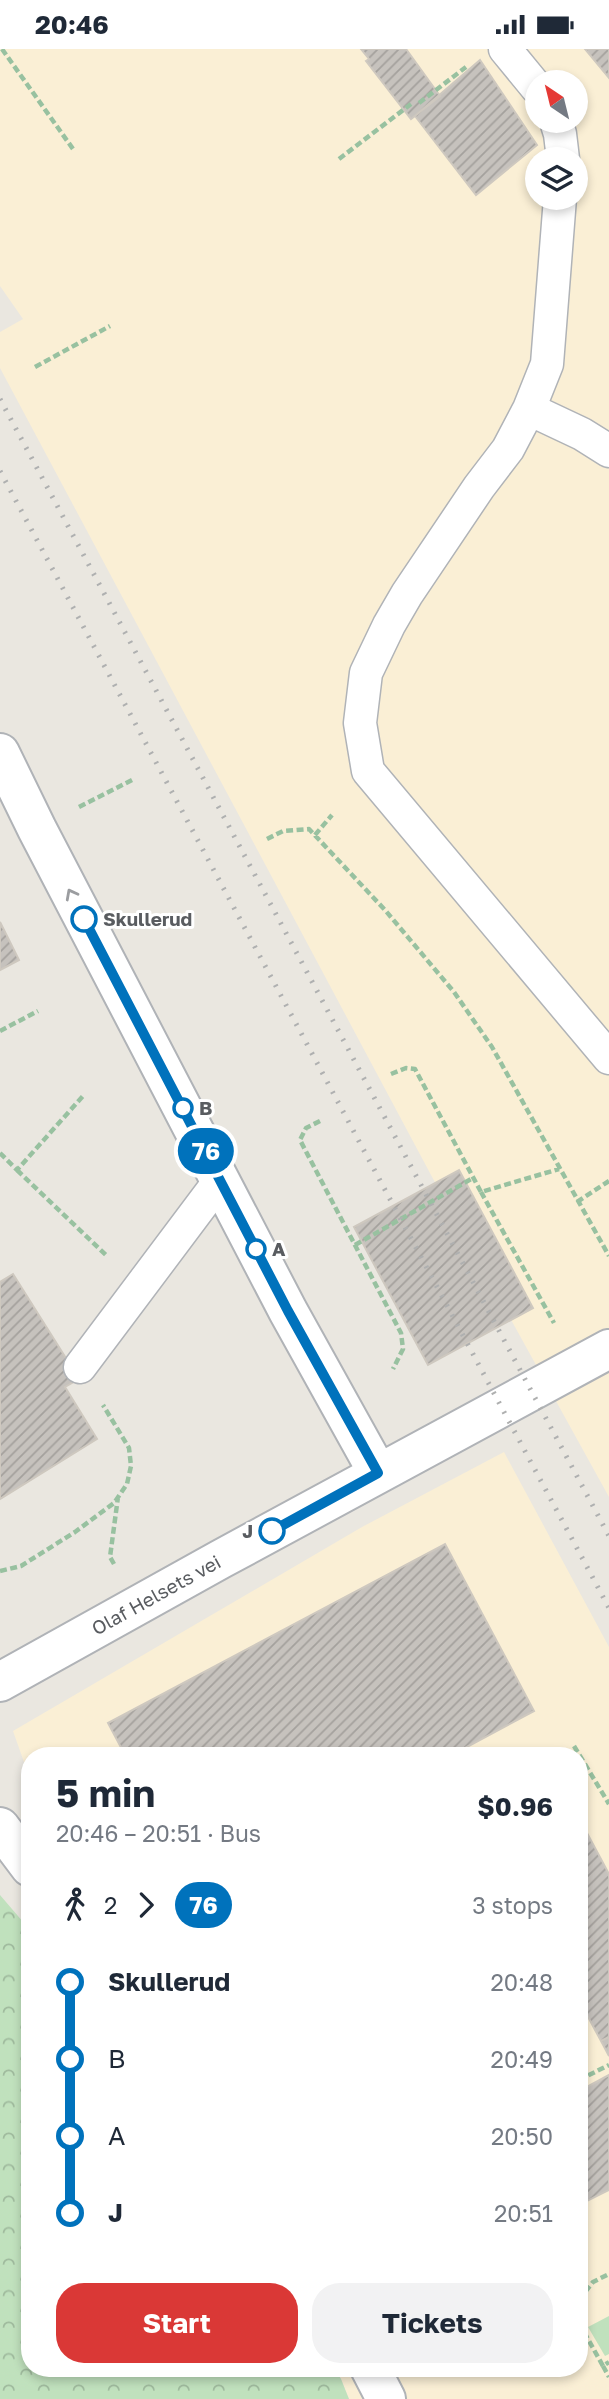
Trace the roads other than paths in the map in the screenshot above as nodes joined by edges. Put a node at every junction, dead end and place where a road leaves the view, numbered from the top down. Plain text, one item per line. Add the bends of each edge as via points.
1 (505, 49) edge
2 (525, 73) edge
3 (559, 210) edge
4 (529, 409) junction
5 (609, 451) edge
6 (0, 753) edge
7 (609, 1058) edge
8 (221, 1179) junction
9 (609, 1349) edge
10 (80, 1367) road end
11 (378, 1473) junction
12 (0, 1682) edge
13 (0, 1826) edge
14 (21, 1855) edge
15 (375, 2377) edge
16 (386, 2399) edge

1 - 2 lane
3 - 4 lane via 547,364
4 - 5 lane
4 - 7 lane via 508,449 389,625 366,673 360,723 368,771
8 -> 6 street
8 - 10 lane
8 - 11 street
9 - 11 street, Olaf Helsets vei
11 - 12 street, Olaf Helsets vei
13 - 14 street
15 - 16 street

